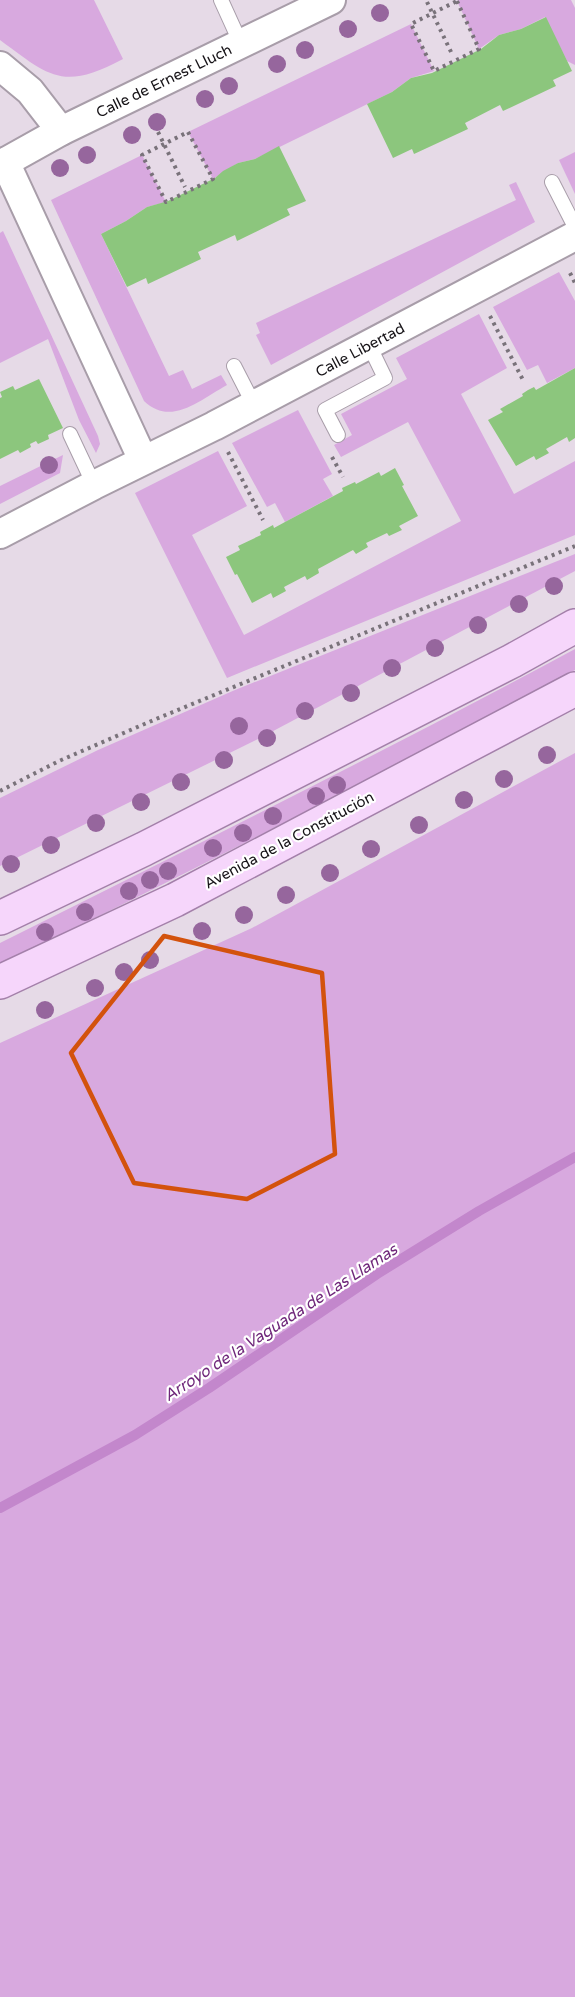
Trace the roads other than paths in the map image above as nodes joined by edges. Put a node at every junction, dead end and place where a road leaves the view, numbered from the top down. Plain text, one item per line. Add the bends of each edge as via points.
1 (220, 0) edge
2 (331, 0) edge
3 (241, 44) junction
4 (0, 66) edge
5 (61, 131) junction
6 (2, 164) edge
7 (552, 182) dead end
8 (575, 227) edge
9 (575, 236) edge
10 (369, 345) junction
11 (234, 366) dead end
12 (254, 405) junction
13 (70, 434) dead end
14 (338, 435) dead end
15 (143, 460) junction
16 (94, 485) junction
17 (0, 534) edge
18 (575, 626) edge
19 (575, 689) edge
20 (0, 918) edge
21 (0, 982) edge

1 - 3 lane
2 - 3 street, Calle de Ernest Lluch
3 - 5 street, Calle de Ernest Lluch
4 - 5 street via 30,91
5 - 6 street, Calle de Ernest Lluch
6 - 15 street
7 - 8 lane
9 - 10 street, Calle Libertad
10 - 12 street, Calle Libertad
10 - 14 lane via 386,378 325,410
11 - 12 lane
12 - 15 street, Calle Libertad
13 - 16 lane
15 - 16 street, Calle Libertad
16 - 17 street, Calle Libertad
18 - 20 main road via 175,833
19 - 21 main road, Avenida de la Constitución via 175,900

